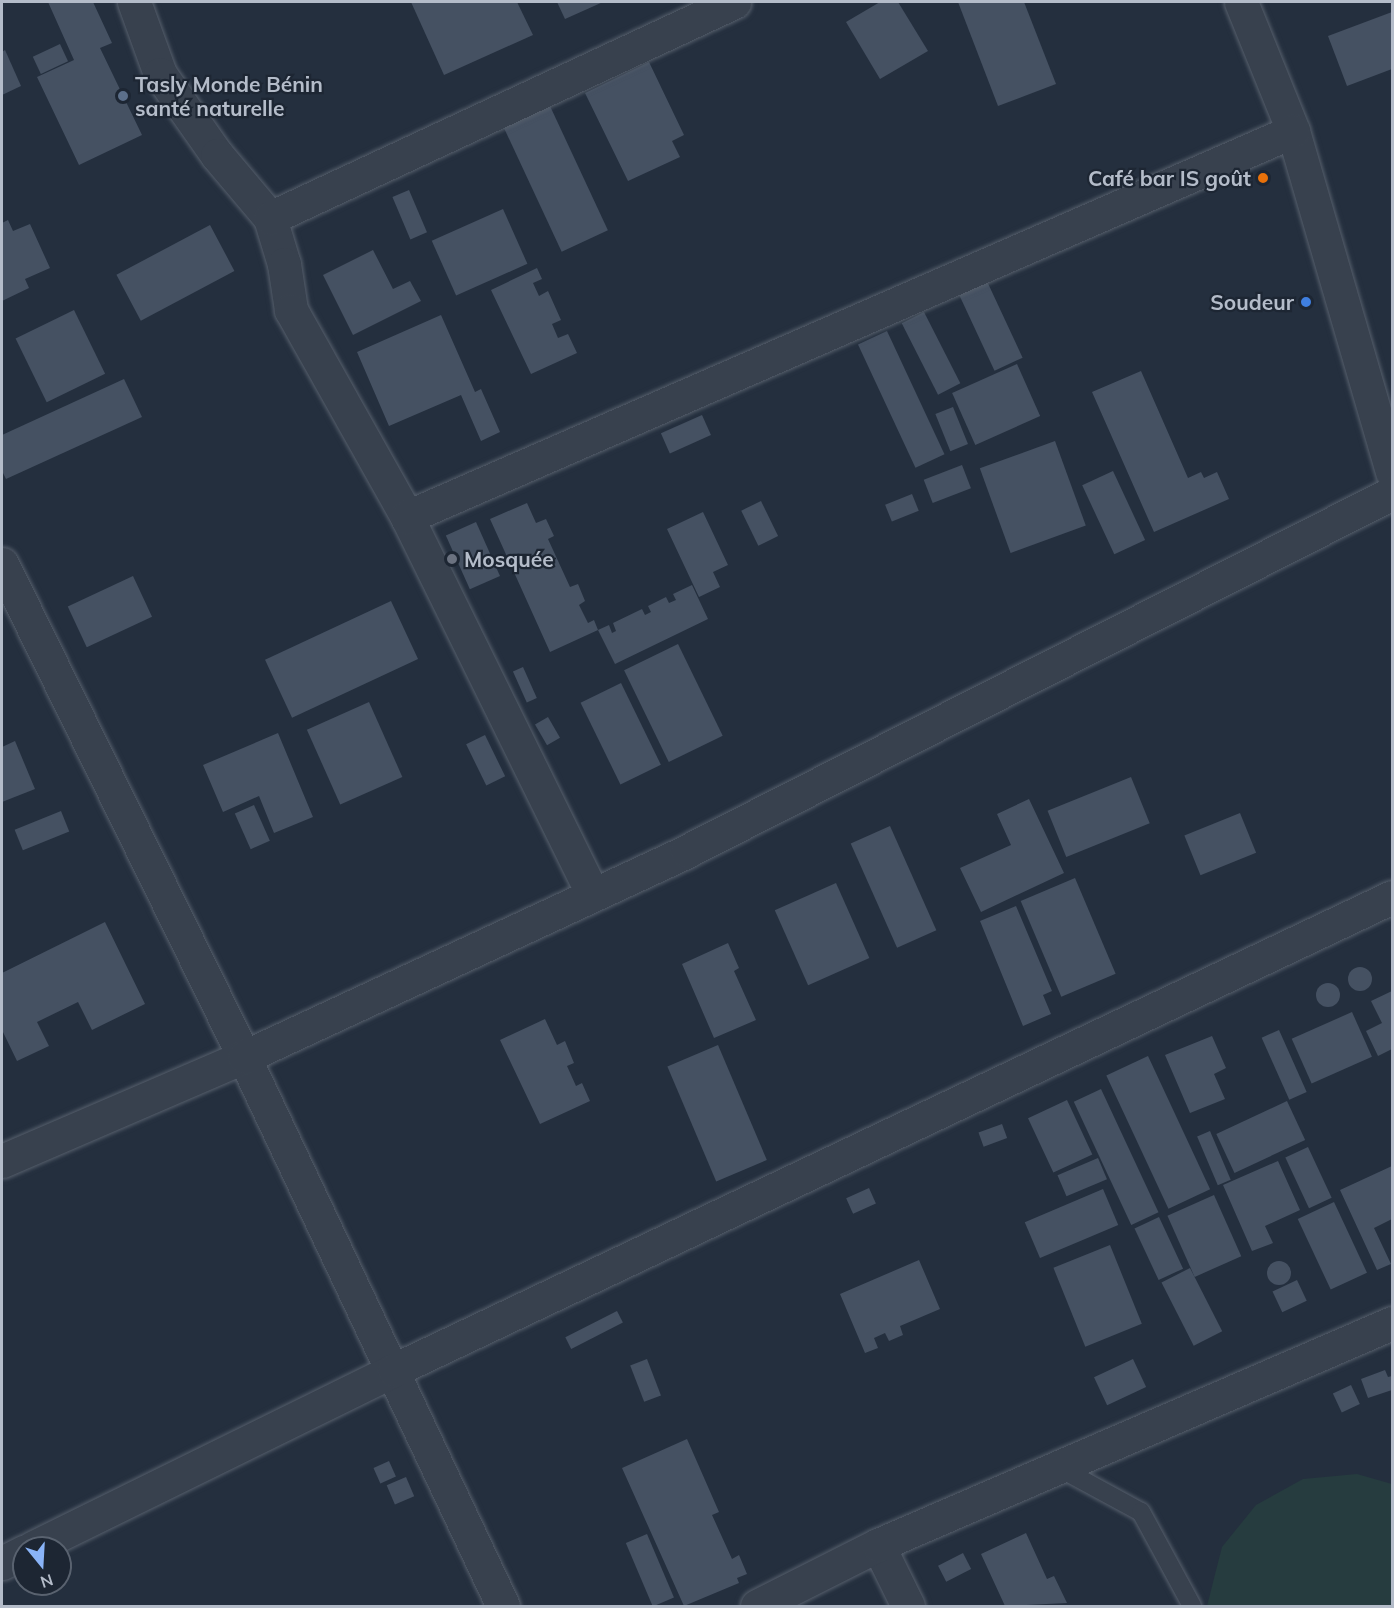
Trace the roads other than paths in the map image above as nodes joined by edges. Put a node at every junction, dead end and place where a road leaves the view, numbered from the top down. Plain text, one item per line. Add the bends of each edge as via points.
1 (134, 2) edge
2 (734, 2) edge
3 (1241, 2) edge
4 (1293, 131) junction
5 (270, 218) junction
6 (1392, 472) edge
7 (1392, 493) edge
8 (407, 517) junction
9 (2, 564) edge
10 (593, 896) junction
11 (1392, 897) edge
12 (244, 1057) junction
13 (2, 1161) edge
14 (1392, 1323) edge
15 (394, 1370) junction
16 (1058, 1467) junction
17 (56, 1536) edge
18 (878, 1545) junction
19 (503, 1606) edge
20 (757, 1606) edge
21 (908, 1606) edge
22 (1192, 1606) edge

1 - 5 street via 160,74 217,155
2 - 5 street
3 - 4 street
4 - 6 street
4 - 8 street
5 - 8 street via 284,264 291,310
7 - 10 street
8 - 10 street
9 - 12 street
10 - 12 street
11 - 15 street
12 - 13 street
12 - 15 street
14 - 16 street
15 - 17 street
15 - 19 street
16 - 18 street
16 - 22 lane via 1142,1512
18 - 20 street
18 - 21 street

